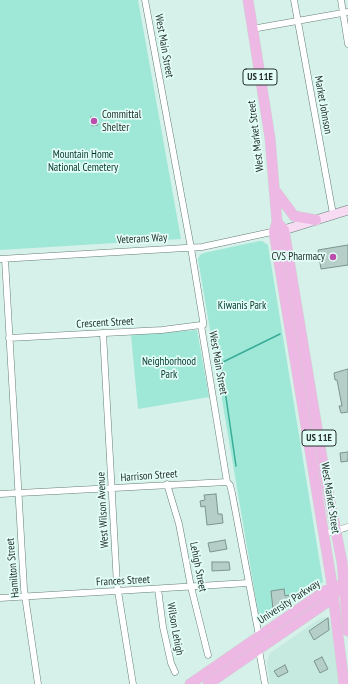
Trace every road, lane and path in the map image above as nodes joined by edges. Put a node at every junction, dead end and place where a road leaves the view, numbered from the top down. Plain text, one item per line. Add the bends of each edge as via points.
1 (145, 0) edge
2 (248, 0) edge
3 (294, 0) edge
4 (341, 0) edge
5 (345, 12) edge
6 (297, 20) junction
7 (252, 29) junction
8 (348, 44) edge
9 (274, 189) junction
10 (348, 210) edge
11 (333, 214) junction
12 (316, 220) junction
13 (278, 228) junction
14 (191, 248) junction
15 (2, 259) edge
16 (201, 325) junction
17 (104, 333) junction
18 (9, 338) junction
19 (227, 482) junction
20 (167, 484) junction
21 (112, 489) junction
22 (18, 493) junction
23 (0, 494) edge
24 (348, 527) edge
25 (336, 531) junction
26 (324, 534) junction
27 (248, 583) junction
28 (346, 583) edge
29 (191, 587) junction
30 (158, 589) junction
31 (118, 591) junction
32 (333, 592) junction
33 (25, 596) junction
34 (0, 598) edge
35 (348, 631) edge
36 (260, 636) junction
37 (259, 650) junction
38 (208, 655) dead end
39 (175, 672) dead end
40 (38, 684) edge
41 (133, 684) edge
42 (190, 684) edge
43 (208, 684) edge
44 (265, 684) edge
45 (344, 684) edge

1 - 14 street, West Main Street
2 - 7 main road, West Market Street / US 11E
3 - 6 street, Market Johnson
4 - 5 street
5 - 6 street
5 - 8 street
6 - 7 street
6 - 11 street, Market Johnson
7 - 9 main road, West Market Street / US 11E via 270,138
9 - 12 main road via 294,216
9 - 13 main road, West Market Street / US 11E
10 - 11 main road
11 - 12 main road
12 - 13 main road
13 - 14 street, Veterans Way via 214,245
13 - 25 main road, West Market Street / US 11E
13 - 26 main road, West Market Street / US 11E
14 - 15 street, Veterans Way
14 - 16 street, West Main Street via 203,321
15 - 18 street, Hamilton Street
16 - 17 street, Crescent Street
16 - 19 street, West Main Street
17 - 18 street, Crescent Street
17 - 21 street, West Wilson Avenue
18 - 22 street, Hamilton Street
19 - 20 street, Harrison Street
19 - 27 street, West Main Street via 232,493
20 - 21 street, Harrison Street
20 - 29 street, Lehigh Street via 179,524
21 - 22 street, Harrison Street
21 - 31 street, West Wilson Avenue
22 - 23 street, Harrison Street
22 - 33 street, Hamilton Street
24 - 25 street
25 - 26 street
25 - 28 main road, West Market Street / US 11E
26 - 32 main road, West Market Street / US 11E
27 - 29 street, Frances Street
27 - 36 street, West Main Street
28 - 32 main road, University Parkway
28 - 35 main road, West Market Street / US 11E
29 - 30 street, Frances Street
29 - 38 street, Lehigh Street
30 - 31 street, Frances Street
30 - 39 street, Wilson Lehigh via 163,628
31 - 33 street, Frances Street
31 - 41 street, West Wilson Avenue
32 - 36 main road, University Parkway via 325,591
32 - 37 main road, University Parkway via 326,603
32 - 45 main road, West Market Street / US 11E
33 - 34 street, Frances Street
33 - 40 street, Hamilton Street
36 - 42 main road, University Parkway
37 - 43 main road, University Parkway
37 - 44 street

